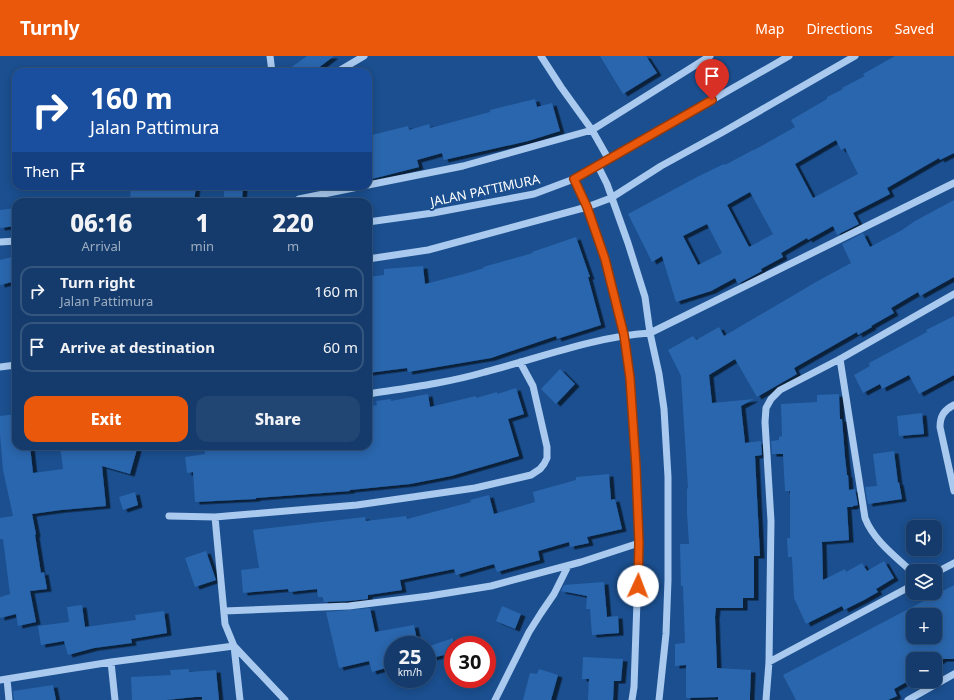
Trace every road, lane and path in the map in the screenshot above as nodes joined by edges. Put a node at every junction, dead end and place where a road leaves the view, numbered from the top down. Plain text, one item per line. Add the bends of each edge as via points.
1 (270, 56) edge
2 (364, 56) edge
3 (541, 56) edge
4 (710, 56) edge
5 (789, 56) edge
6 (855, 56) edge
7 (272, 68) edge
8 (344, 68) edge
9 (592, 130) junction
10 (608, 160) junction
11 (598, 166) junction
12 (574, 179) junction
13 (954, 183) edge
14 (372, 184) edge
15 (343, 190) edge
16 (304, 198) edge
17 (611, 198) junction
18 (587, 207) junction
19 (372, 221) edge
20 (12, 241) edge
21 (0, 242) edge
22 (372, 258) edge
23 (954, 294) edge
24 (650, 332) junction
25 (624, 335) junction
26 (840, 359) junction
27 (520, 362) junction
28 (12, 366) edge
29 (0, 367) edge
30 (372, 393) edge
31 (954, 405) edge
32 (954, 491) edge
33 (169, 516) dead end
34 (215, 517) junction
35 (639, 543) junction
36 (954, 563) edge
37 (568, 566) junction
38 (906, 566) edge
39 (942, 569) edge
40 (906, 589) edge
41 (224, 612) junction
42 (234, 646) junction
43 (111, 662) junction
44 (769, 662) junction
45 (954, 674) edge
46 (3, 680) edge
47 (9, 700) edge
48 (115, 700) edge
49 (240, 700) edge
50 (285, 700) edge
51 (495, 700) edge
52 (632, 700) edge
53 (659, 700) edge
54 (766, 700) edge
55 (908, 700) edge

1 - 7 street
2 - 8 street
3 - 9 street
4 - 9 street
5 - 10 street, JALAN PATTIMURA
6 - 17 street via 661,166
9 - 10 street
9 - 14 street via 463,166
10 - 11 street, JALAN PATTIMURA
11 - 12 street, JALAN PATTIMURA
11 - 17 street
12 - 18 street
12 - 19 street, JALAN PATTIMURA via 534,194
13 - 24 street
15 - 16 street
17 - 18 street
17 - 24 street via 645,297
18 - 22 street via 428,250
18 - 25 street via 605,259
20 - 21 street
23 - 26 street
24 - 25 street
24 - 53 street via 664,409 668,477 666,634
25 - 27 street
25 - 35 street via 630,378
26 - 38 street via 865,518 869,528 884,546
26 - 44 street via 780,390 766,408 771,521
27 - 30 street via 484,373
27 - 34 street via 533,386 547,447 544,464 531,475 475,488 409,498
28 - 29 street
31 - 32 street via 943,414 940,427
33 - 34 street
34 - 41 street
35 - 37 street
35 - 52 street
36 - 39 street
37 - 41 street via 490,586 422,597 349,606
37 - 51 street via 554,594 529,632
40 - 44 street
41 - 42 street via 225,624
42 - 43 street
42 - 49 street
42 - 50 street
43 - 46 street
43 - 48 street
44 - 54 street
45 - 55 street
46 - 47 street

